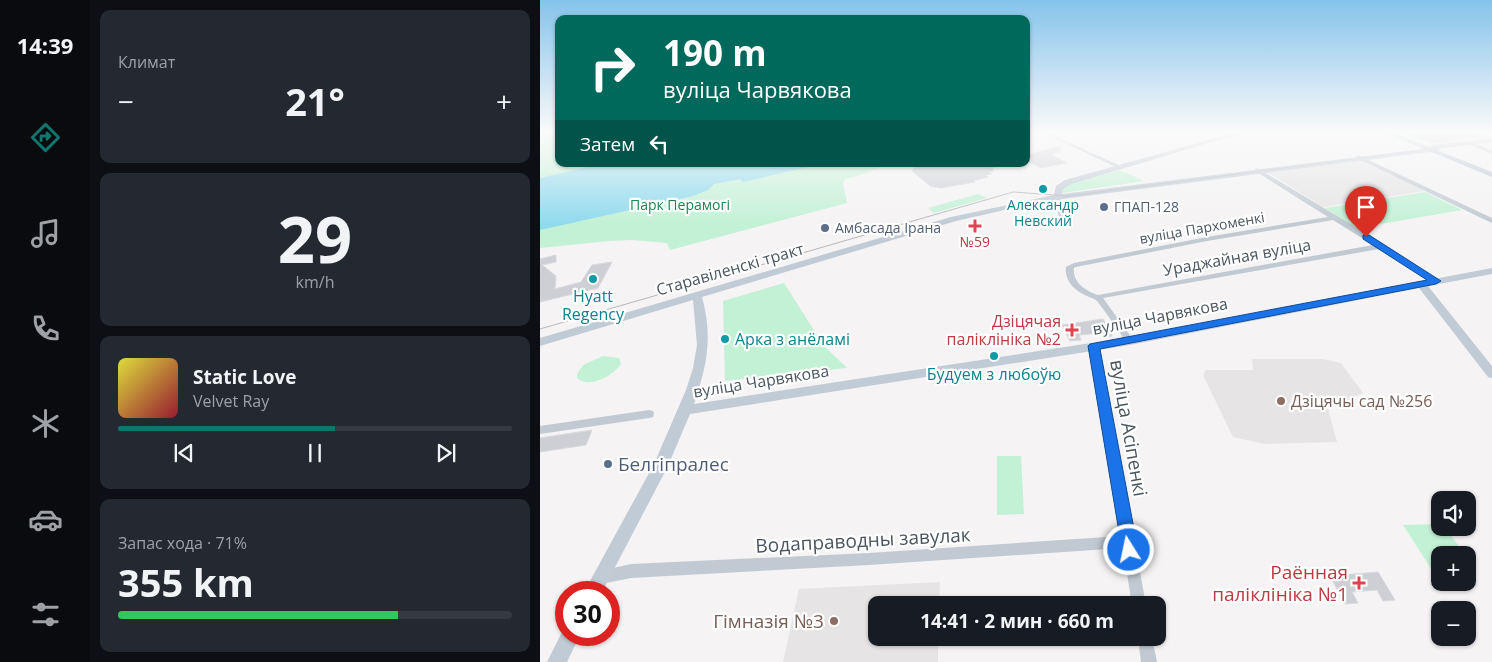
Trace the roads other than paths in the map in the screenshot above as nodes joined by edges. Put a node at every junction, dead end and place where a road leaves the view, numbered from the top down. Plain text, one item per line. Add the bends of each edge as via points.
1 (1111, 163) edge
2 (1135, 163) edge
3 (1322, 163) edge
4 (1370, 163) edge
5 (1467, 163) edge
6 (1120, 167) junction
7 (1259, 171) junction
8 (1492, 173) edge
9 (1058, 197) junction
10 (1335, 218) junction
11 (1063, 221) dead end
12 (1492, 221) edge
13 (1381, 246) junction
14 (1074, 265) joint
15 (1492, 271) edge
16 (1436, 281) junction
17 (1421, 284) junction
18 (697, 296) junction
19 (1098, 297) junction
20 (1130, 341) junction
21 (540, 342) edge
22 (1094, 346) junction
23 (1492, 374) edge
24 (686, 410) junction
25 (649, 414) dead end
26 (540, 430) edge
27 (1128, 542) junction
28 (601, 577) junction
29 (599, 581) edge
30 (1137, 596) edge
31 (565, 646) edge
32 (1146, 646) edge
33 (557, 662) edge
34 (1149, 662) edge

1 - 6 street
2 - 6 main road
3 - 7 main road, Старавіленскі тракт
4 - 12 street
5 - 8 main road
6 - 9 main road via 1064,183 1059,188
7 - 9 main road, Старавіленскі тракт
7 - 10 street
9 - 11 street
9 - 18 main road, Старавіленскі тракт via 954,219
10 - 13 street
10 - 14 street, вуліца Пархоменкі
13 - 16 street
13 - 19 street, Ураджайная вуліца
14 - 19 street via 1068,270 1070,278 1085,293
15 - 16 main road, вуліца Чарвякова
16 - 17 main road, вуліца Чарвякова
17 - 20 main road, вуліца Чарвякова
17 - 23 main road
18 - 21 main road, Старавіленскі тракт
18 - 24 main road via 703,346
19 - 20 street, вуліца Асіпенкі
20 - 22 main road, вуліца Чарвякова
22 - 24 main road, вуліца Чарвякова
22 - 27 street, вуліца Асіпенкі
24 - 28 main road
25 - 26 street
27 - 28 street, Водаправодны завулак via 869,560 631,571
27 - 30 street, вуліца Асіпенкі
28 - 29 main road
31 - 33 main road
32 - 34 street

